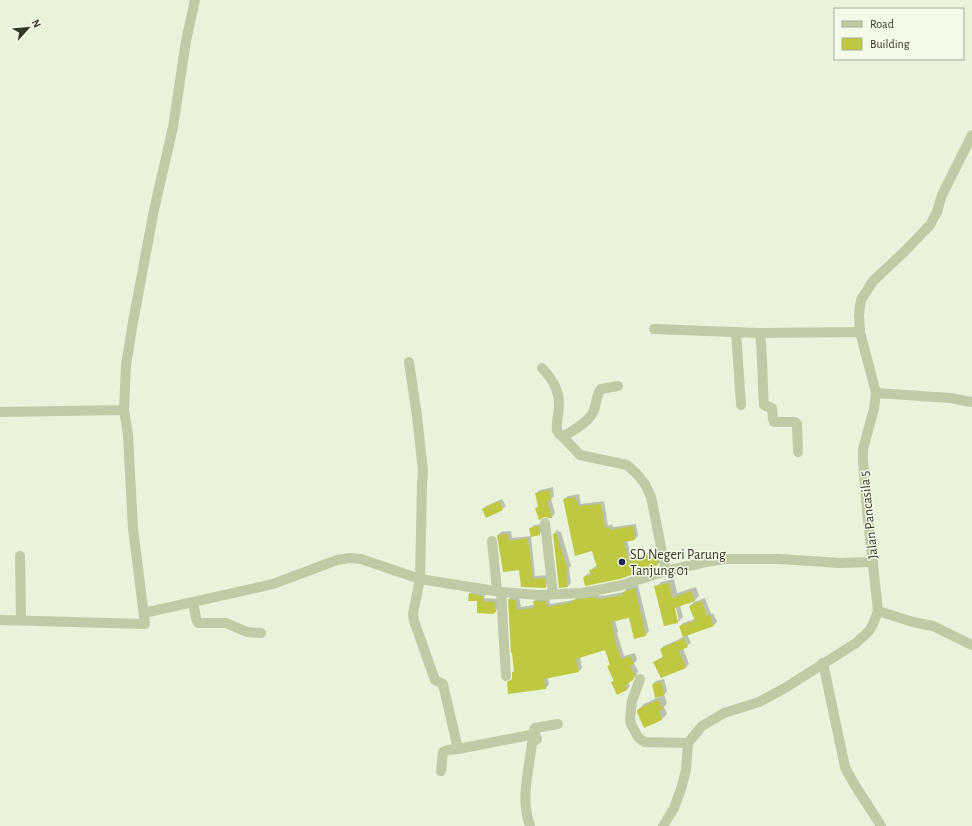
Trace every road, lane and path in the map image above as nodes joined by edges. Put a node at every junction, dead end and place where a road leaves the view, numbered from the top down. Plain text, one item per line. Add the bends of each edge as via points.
1 (194, 0) edge
2 (972, 134) edge
3 (654, 329) dead end
4 (736, 332) junction
5 (860, 332) junction
6 (760, 333) junction
7 (410, 362) dead end
8 (542, 368) dead end
9 (618, 386) dead end
10 (876, 393) junction
11 (972, 402) edge
12 (741, 405) dead end
13 (124, 410) junction
14 (0, 412) edge
15 (564, 437) junction
16 (798, 452) dead end
17 (545, 523) dead end
18 (492, 541) dead end
19 (20, 556) dead end
20 (873, 562) junction
21 (666, 572) junction
22 (420, 579) junction
23 (499, 591) junction
24 (553, 594) junction
25 (193, 602) junction
26 (878, 611) junction
27 (144, 613) junction
28 (0, 620) edge
29 (21, 620) junction
30 (261, 633) dead end
31 (972, 644) edge
32 (823, 663) junction
33 (506, 676) dead end
34 (640, 679) dead end
35 (558, 724) dead end
36 (536, 734) junction
37 (688, 743) junction
38 (458, 749) junction
39 (441, 772) dead end
40 (530, 826) edge
41 (663, 826) edge
42 (881, 826) edge

1 - 13 street via 173,127 133,322 126,365
2 - 5 street, Jalan Pancasila 5 via 930,226 873,281 861,300
3 - 4 street
4 - 6 street
4 - 12 street
5 - 6 street
5 - 10 street, Jalan Pancasila 5
6 - 16 street via 764,405 772,408 774,422 797,424
7 - 22 street via 423,471
8 - 15 street via 552,378 557,389 557,430
9 - 15 street via 601,390 594,412
10 - 11 street
10 - 20 street, Jalan Pancasila 5 via 863,449
13 - 14 street
13 - 27 street via 128,435 132,529
15 - 21 street via 580,455 626,465 641,479 651,497
17 - 24 street
18 - 23 street
19 - 29 street
20 - 21 street via 724,559
20 - 26 street, Jalan Pancasila 5
21 - 24 street via 603,589
22 - 23 street
22 - 25 street via 361,559 350,558 337,560 273,584
22 - 38 street via 414,621 435,680 443,684
23 - 24 street via 539,596
23 - 33 street
25 - 27 street
25 - 30 street via 198,623 226,623 247,632
26 - 31 street via 932,626
26 - 32 street via 873,624 856,643
27 - 29 street via 145,624
28 - 29 street
32 - 37 street via 759,702 724,713 710,721 702,726
32 - 42 street via 845,767
34 - 37 street via 632,701 630,719 640,740 651,743
35 - 36 street via 535,728
36 - 38 street
36 - 40 street via 537,739 532,743 525,792
37 - 41 street via 682,789
38 - 39 street via 443,752

